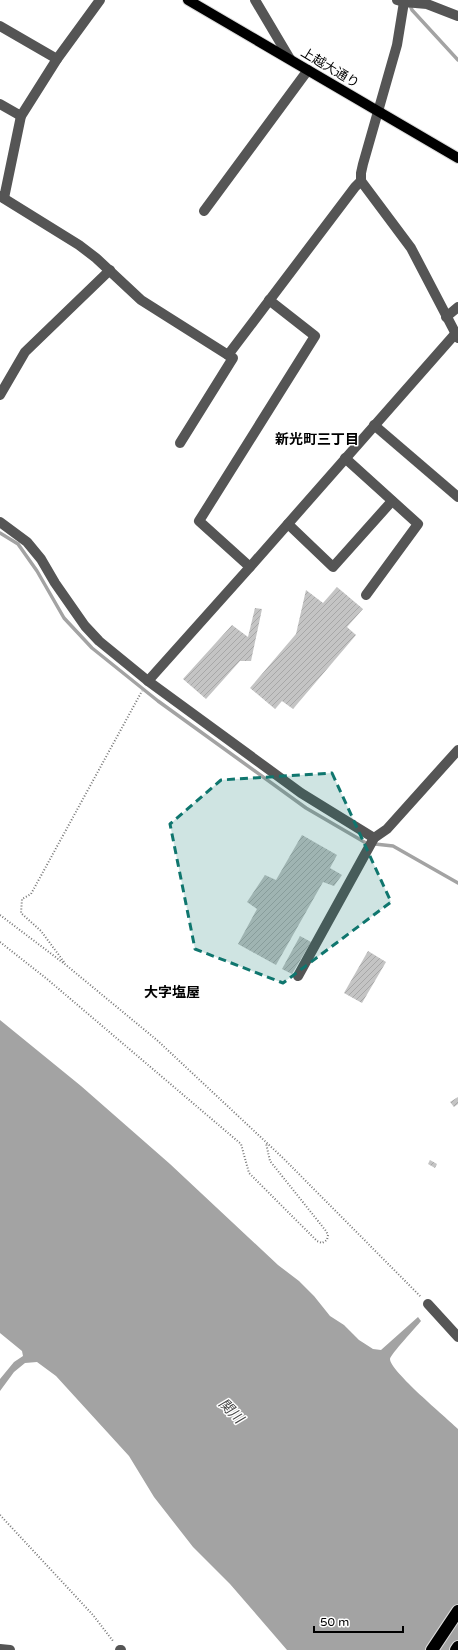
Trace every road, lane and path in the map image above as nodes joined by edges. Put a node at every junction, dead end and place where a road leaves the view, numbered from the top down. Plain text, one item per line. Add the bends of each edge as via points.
1 (100, 0) edge
2 (188, 0) edge
3 (255, 0) edge
4 (400, 1) edge
5 (458, 16) edge
6 (0, 26) edge
7 (56, 59) junction
8 (290, 59) junction
9 (308, 70) junction
10 (0, 104) edge
11 (379, 111) junction
12 (21, 116) junction
13 (458, 158) edge
14 (361, 181) junction
15 (2, 197) edge
16 (204, 211) dead end
17 (110, 270) junction
18 (269, 300) junction
19 (458, 307) edge
20 (446, 317) junction
21 (457, 336) edge
22 (228, 355) junction
23 (0, 395) edge
24 (374, 425) junction
25 (180, 443) dead end
26 (345, 458) junction
27 (458, 497) edge
28 (392, 501) junction
29 (0, 522) edge
30 (288, 524) junction
31 (250, 567) junction
32 (366, 595) dead end
33 (148, 681) junction
34 (458, 750) edge
35 (374, 838) junction
36 (0, 915) edge
37 (0, 942) edge
38 (66, 965) junction
39 (298, 976) dead end
40 (266, 1142) junction
41 (428, 1304) junction
42 (458, 1331) edge
43 (458, 1337) edge
44 (0, 1515) edge
45 (458, 1610) edge
46 (458, 1647) edge
47 (0, 1649) edge
48 (10, 1650) edge
49 (120, 1650) edge
50 (432, 1650) edge
51 (456, 1650) edge

1 - 7 street
2 - 8 main road, 上越大通り
3 - 8 street
4 - 5 street via 427,4
4 - 11 street via 397,45
6 - 7 street
7 - 12 street
8 - 9 main road, 上越大通り
9 - 11 main road, 上越大通り
9 - 16 street
10 - 12 street
11 - 13 main road, 上越大通り
11 - 14 street via 363,164
12 - 15 street
14 - 18 street
14 - 20 street via 411,248
15 - 17 street via 79,245
17 - 22 street via 141,300
17 - 23 street via 24,352
18 - 22 street
18 - 31 street via 315,336 199,521
19 - 20 street
20 - 21 street
21 - 24 street
22 - 25 street via 233,358
24 - 26 street
24 - 27 street
26 - 28 street
26 - 30 street
28 - 30 street via 333,567
28 - 32 street via 418,524
29 - 33 street via 14,531 41,559 85,626 99,641
30 - 31 street
31 - 33 street
33 - 35 street via 301,793
33 - 38 path via 31,894 22,899 21,913 41,931
34 - 35 street via 386,829
35 - 39 street
36 - 38 path
37 - 40 path via 241,1144 249,1173 317,1241 322,1243 327,1240 326,1231 270,1161
38 - 40 path via 158,1042
40 - 41 path
41 - 42 street
41 - 43 street
44 - 49 path via 93,1615
45 - 50 highway
46 - 51 highway
47 - 48 street

